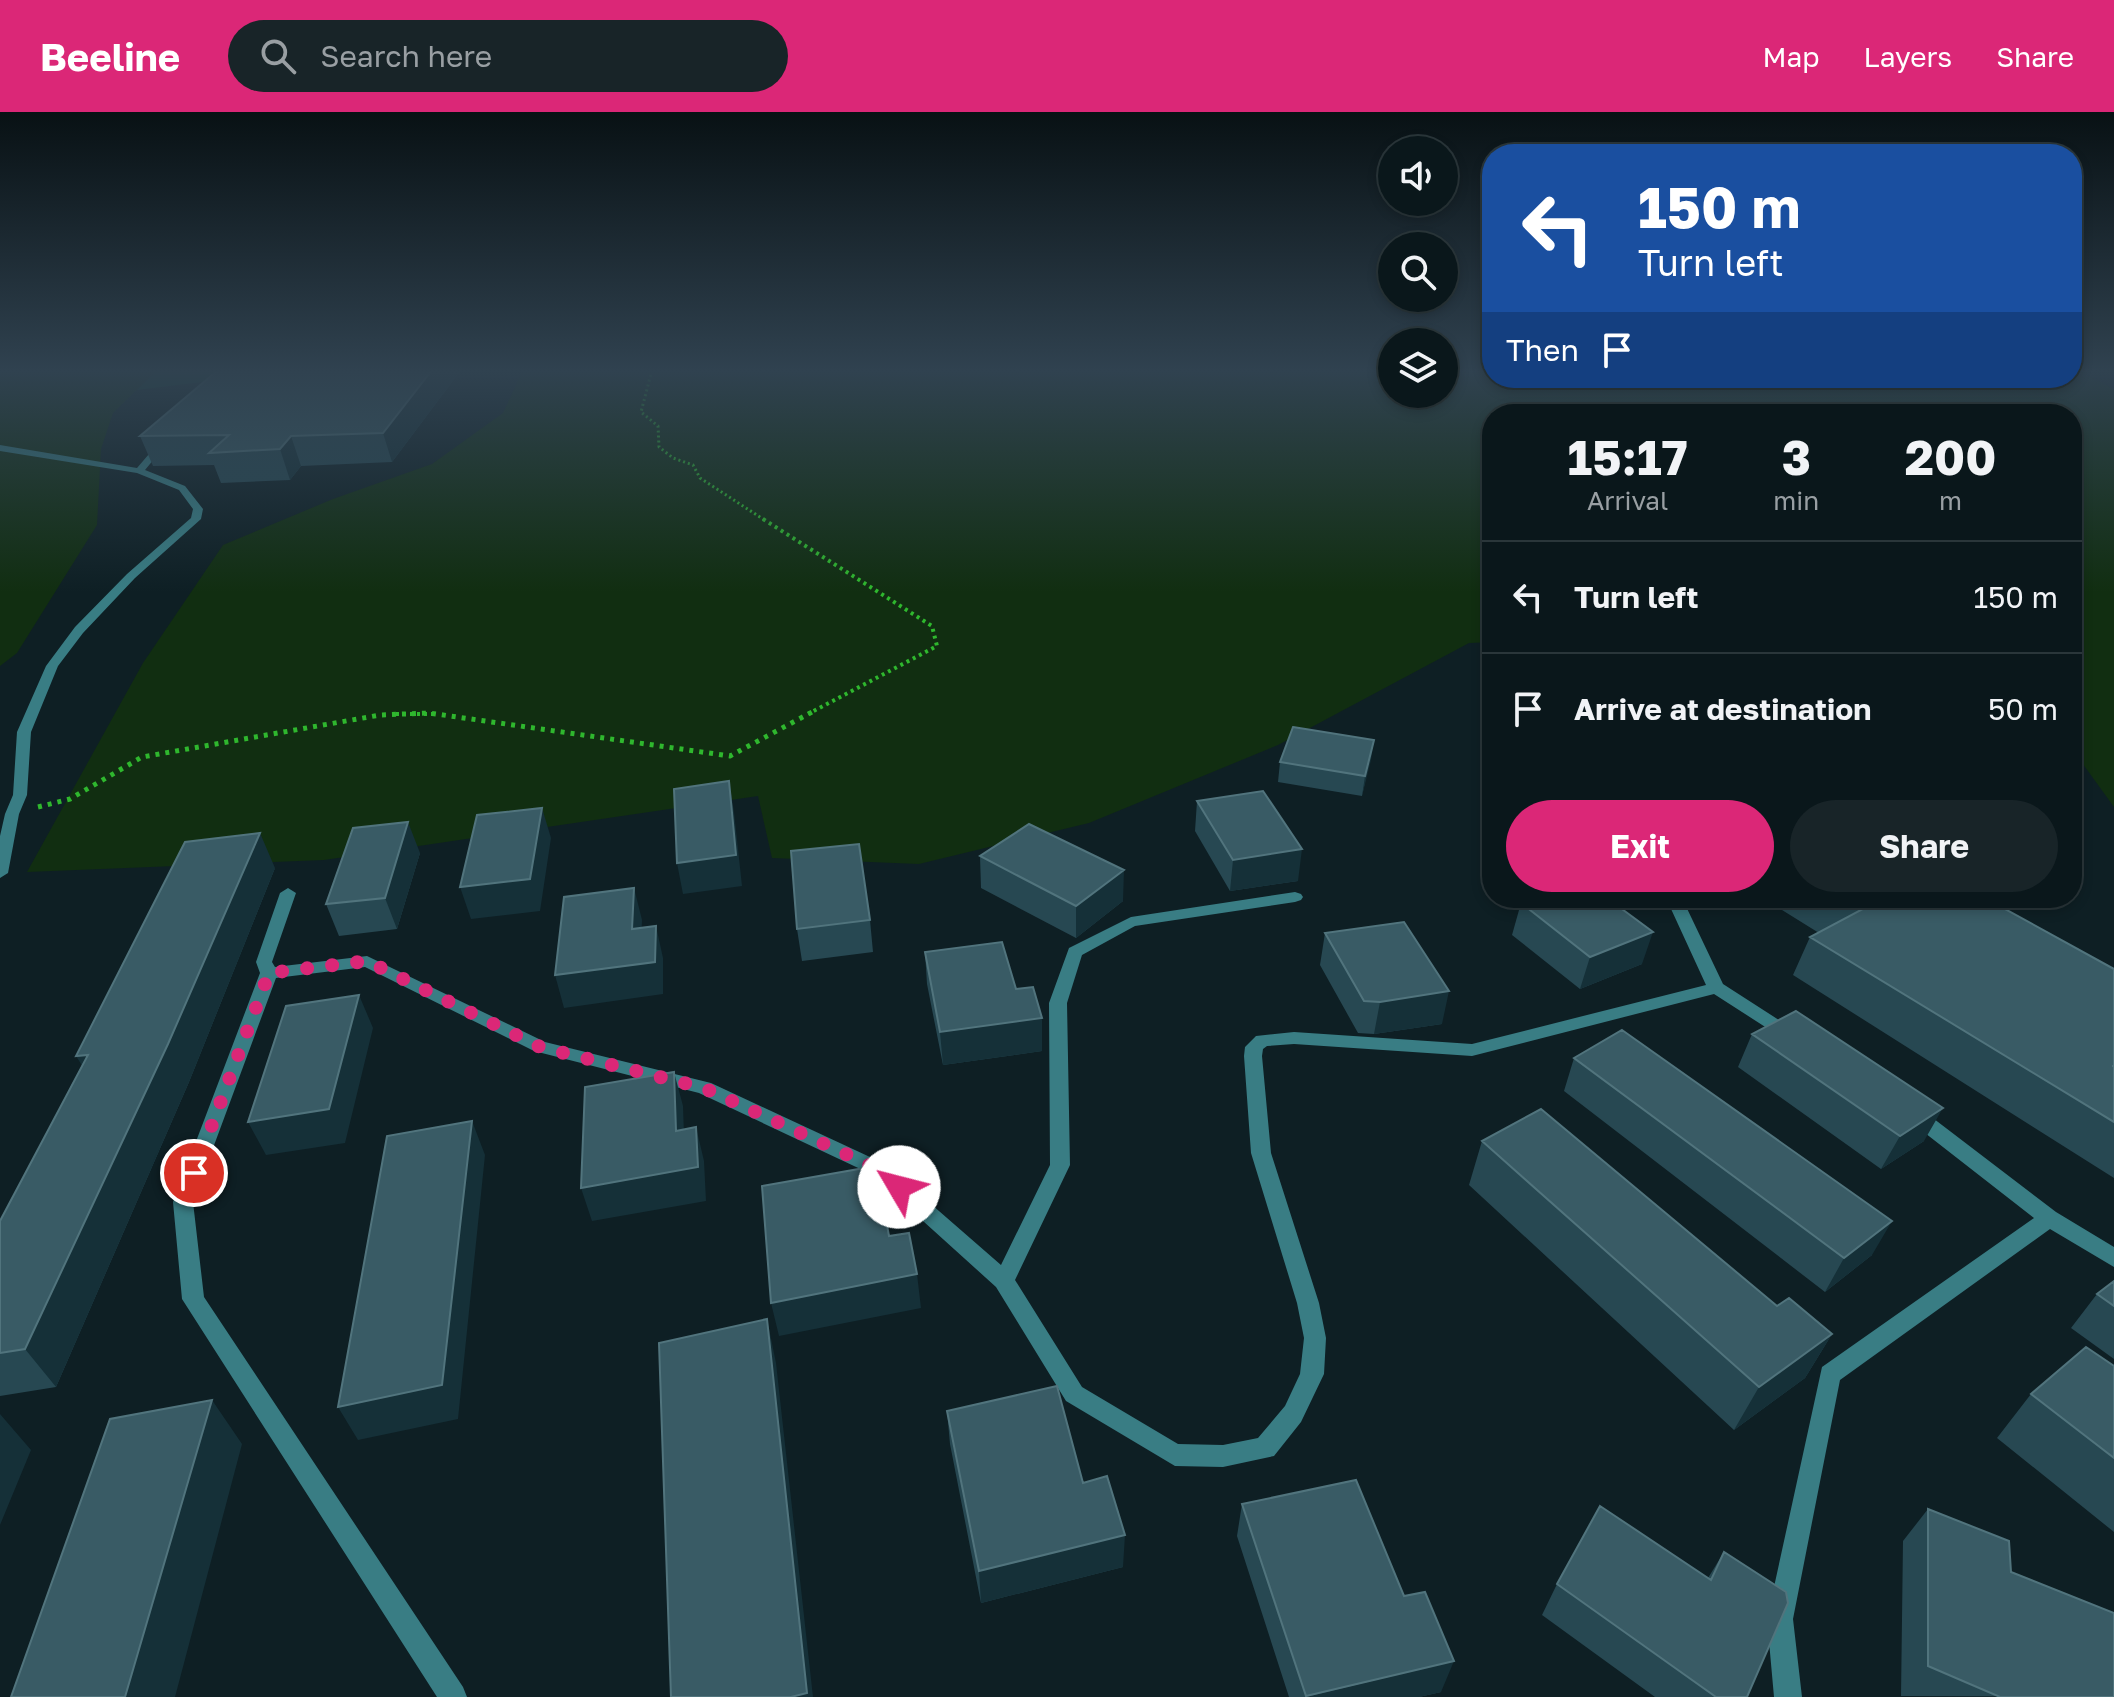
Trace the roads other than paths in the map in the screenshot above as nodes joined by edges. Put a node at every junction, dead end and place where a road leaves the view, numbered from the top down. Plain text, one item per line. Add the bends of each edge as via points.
1 (162, 444) edge
2 (0, 448) edge
3 (139, 471) junction
4 (0, 873) edge
5 (288, 893) dead end
6 (1295, 897) dead end
7 (1679, 908) edge
8 (269, 973) junction
9 (1716, 988) junction
10 (1806, 1046) edge
11 (1896, 1103) edge
12 (2049, 1218) junction
13 (2114, 1258) edge
14 (1004, 1281) junction
15 (453, 1697) edge
16 (1788, 1697) edge

1 - 3 street
2 - 3 street
3 - 4 street via 182,488 198,509 196,519 131,576 52,666 24,732 20,795
5 - 8 street via 264,962
6 - 14 street via 1131,922 1075,952 1058,1003 1060,1165
7 - 9 street
8 - 14 street via 367,961 540,1047 704,1088 878,1169
8 - 15 street via 183,1202 193,1299
9 - 10 street
9 - 14 street via 1472,1050 1294,1038 1262,1040 1254,1047 1261,1153 1315,1338 1312,1374 1293,1414 1265,1448 1223,1456 1175,1455 1122,1425 1074,1394
11 - 12 street
12 - 13 street
12 - 16 street via 1830,1374 1780,1619

